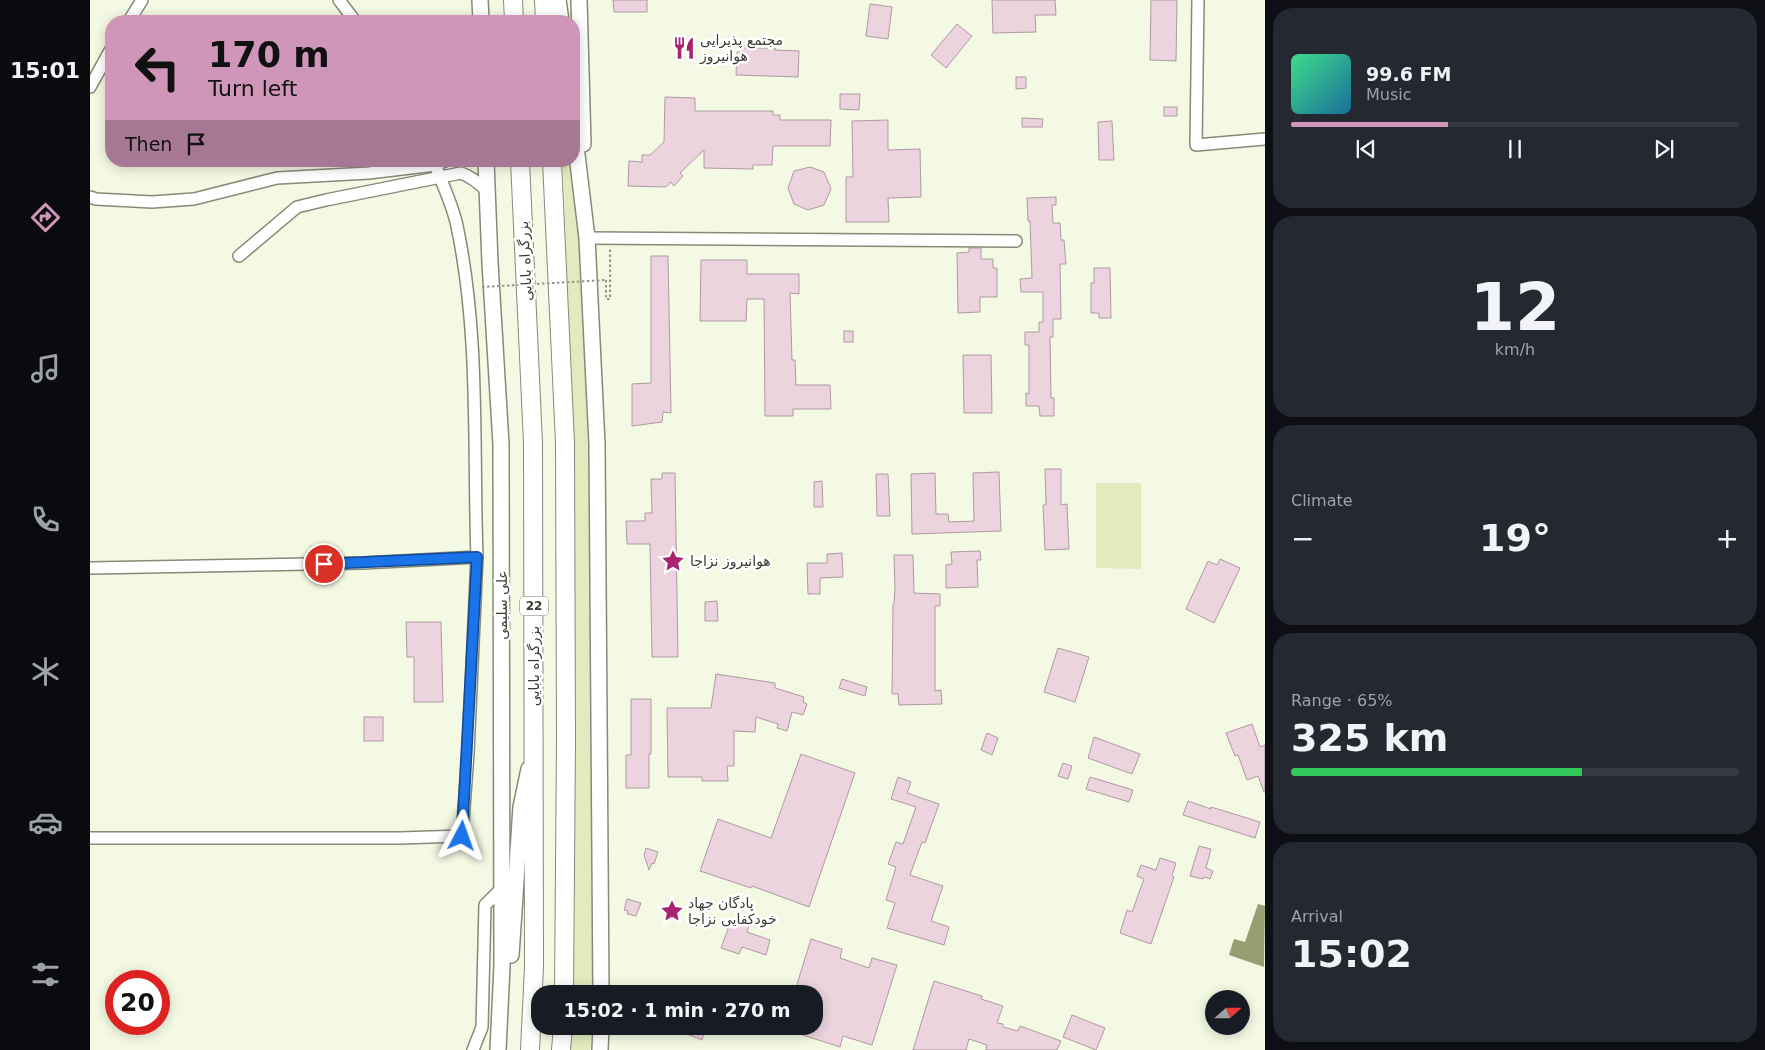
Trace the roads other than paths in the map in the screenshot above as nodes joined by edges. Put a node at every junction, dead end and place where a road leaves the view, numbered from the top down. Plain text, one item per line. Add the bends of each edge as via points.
1 (142, 0) edge
2 (339, 0) edge
3 (480, 0) edge
4 (513, 0) edge
5 (544, 0) edge
6 (558, 0) edge
7 (578, 0) edge
8 (1198, 0) edge
9 (133, 15) edge
10 (350, 15) edge
11 (481, 15) edge
12 (514, 15) edge
13 (545, 15) edge
14 (560, 15) edge
15 (579, 15) edge
16 (105, 60) edge
17 (580, 60) edge
18 (90, 86) edge
19 (1265, 139) edge
20 (407, 167) edge
21 (438, 167) edge
22 (486, 167) edge
23 (520, 167) edge
24 (552, 167) edge
25 (578, 167) edge
26 (439, 177) junction
27 (488, 192) junction
28 (90, 197) edge
29 (586, 238) junction
30 (1016, 241) dead end
31 (239, 256) dead end
32 (477, 557) junction
33 (90, 568) edge
34 (535, 738) junction
35 (90, 838) edge
36 (502, 888) junction
37 (564, 985) edge
38 (601, 985) edge
39 (562, 1035) edge
40 (601, 1035) edge
41 (473, 1050) edge
42 (498, 1050) edge
43 (530, 1050) edge
44 (561, 1050) edge
45 (600, 1050) edge

1 - 9 street
2 - 10 street
3 - 11 main road
4 - 12 highway
5 - 13 highway
6 - 14 main road
7 - 15 main road
8 - 19 street via 1196,145
16 - 18 street
17 - 29 main road
20 - 28 street via 369,173 277,178 194,199 152,202
21 - 26 street
22 - 27 main road, علی سلیمی
23 - 34 highway, بزرگراه بابایی / 22 via 533,443
24 - 37 highway, 22 via 565,443
25 - 29 main road
26 - 27 street via 461,173
26 - 31 street via 297,207
26 - 32 street via 457,224 469,294 474,362
27 - 36 main road, علی سلیمی via 501,444
29 - 30 street
29 - 38 main road via 597,444
32 - 33 street via 363,563
32 - 35 street via 462,836
34 - 42 main road via 521,807 509,984
34 - 43 highway, بزرگراه بابایی / 22 via 534,967
36 - 41 street via 485,905 482,1027
36 - 42 main road, علی سلیمی
39 - 44 highway
40 - 45 main road

